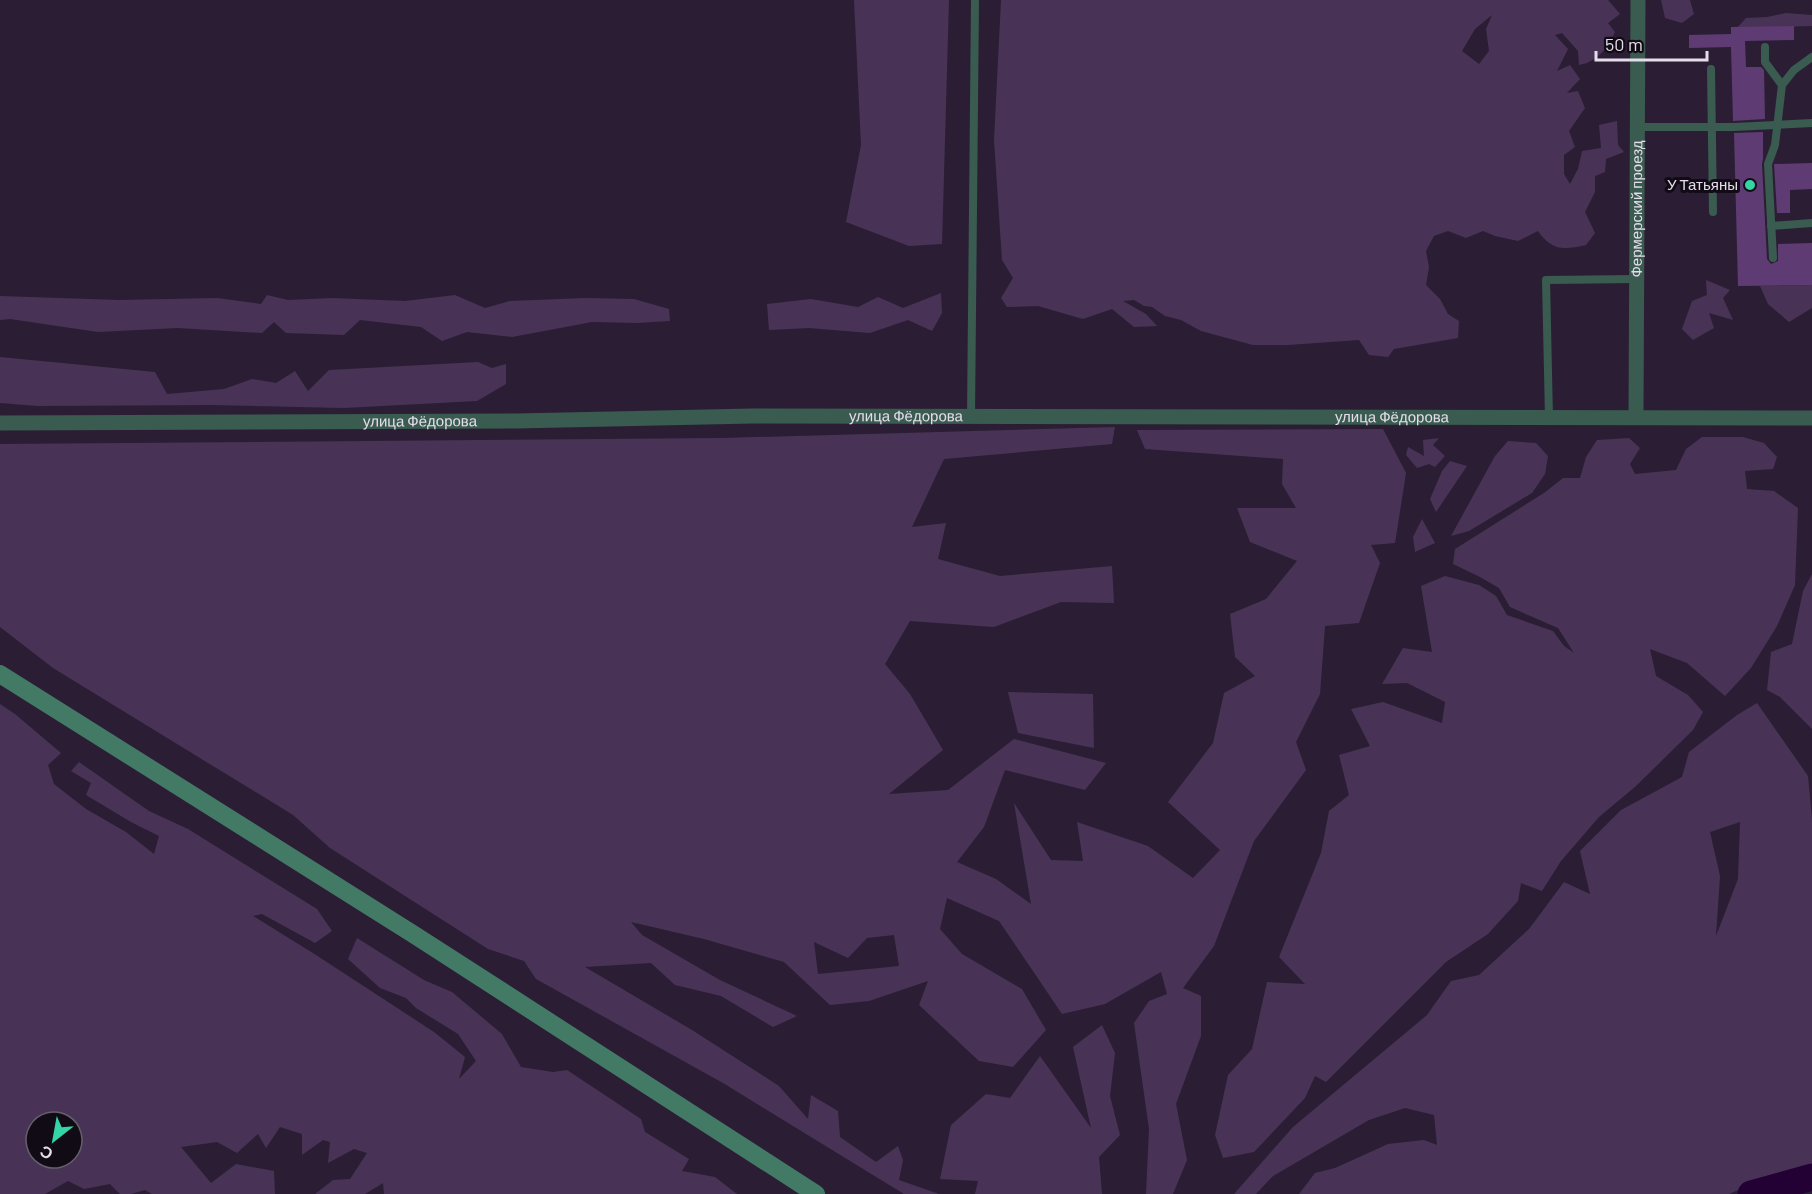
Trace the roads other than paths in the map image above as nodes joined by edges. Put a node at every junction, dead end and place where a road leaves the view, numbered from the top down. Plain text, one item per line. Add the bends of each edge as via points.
1 (975, 0) edge
2 (1638, 0) edge
3 (1765, 47) dead end
4 (1812, 57) edge
5 (1711, 69) dead end
6 (1782, 85) junction
7 (1812, 123) edge
8 (1778, 125) junction
9 (1637, 127) junction
10 (1712, 127) junction
11 (1713, 212) dead end
12 (1812, 223) edge
13 (1771, 226) junction
14 (1773, 258) dead end
15 (1636, 279) junction
16 (971, 417) junction
17 (1636, 417) junction
18 (1549, 418) junction
19 (1812, 418) edge
20 (0, 423) edge
21 (0, 674) edge
22 (816, 1194) edge

1 - 16 lane
2 - 9 street, Фермерский проезд
3 - 6 lane via 1765,62
4 - 6 lane
5 - 10 lane
6 - 8 lane
7 - 8 lane
8 - 10 lane
8 - 13 lane via 1768,164
9 - 10 lane
9 - 15 street, Фермерский проезд
10 - 11 lane
12 - 13 lane
13 - 14 lane
15 - 17 street, Фермерский проезд
15 - 18 lane via 1546,280
16 - 18 street, улица Фёдорова
16 - 20 street, улица Фёдорова
17 - 18 street, улица Фёдорова
17 - 19 street, улица Фёдорова
21 - 22 main road via 413,933

